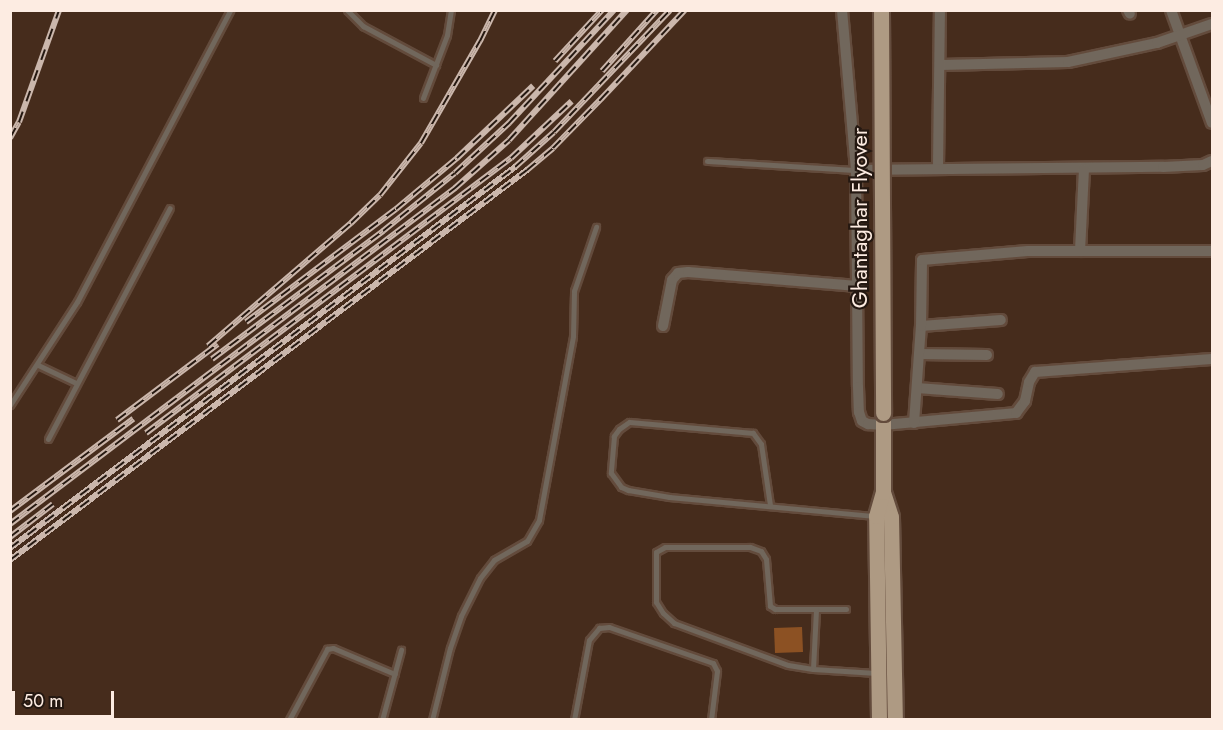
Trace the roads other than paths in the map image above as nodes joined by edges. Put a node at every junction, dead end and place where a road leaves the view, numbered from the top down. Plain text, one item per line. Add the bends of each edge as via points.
1 (230, 10) edge
2 (346, 10) edge
3 (451, 10) edge
4 (842, 10) edge
5 (881, 10) edge
6 (940, 10) edge
7 (1171, 10) edge
8 (1212, 24) edge
9 (1180, 36) junction
10 (436, 65) junction
11 (941, 65) junction
12 (423, 98) dead end
13 (1212, 123) edge
14 (707, 161) dead end
15 (1212, 161) edge
16 (938, 168) junction
17 (1084, 169) junction
18 (856, 170) junction
19 (170, 208) dead end
20 (596, 227) dead end
21 (1080, 251) junction
22 (1212, 251) edge
23 (857, 286) junction
24 (1001, 320) dead end
25 (663, 326) dead end
26 (921, 326) junction
27 (919, 354) junction
28 (987, 355) dead end
29 (1212, 359) edge
30 (38, 365) junction
31 (76, 383) junction
32 (917, 388) junction
33 (998, 394) dead end
34 (10, 405) edge
35 (883, 419) junction
36 (914, 423) junction
37 (48, 439) dead end
38 (770, 505) junction
39 (884, 517) junction
40 (816, 609) junction
41 (846, 609) dead end
42 (401, 650) dead end
43 (813, 669) junction
44 (877, 673) junction
45 (893, 673) junction
46 (395, 674) junction
47 (289, 720) edge
48 (382, 720) edge
49 (432, 720) edge
50 (574, 720) edge
51 (711, 720) edge
52 (879, 720) edge
53 (895, 720) edge

1 - 30 lane via 90,278
2 - 10 lane via 363,26
3 - 10 lane
4 - 18 street
5 - 35 main road, Ghantaghar Flyover, bridge
6 - 11 street
7 - 9 street
8 - 9 street
9 - 11 street via 1068,62
9 - 13 street
10 - 12 lane
11 - 16 street
14 - 18 lane
15 - 17 street via 1203,165
16 - 17 street
16 - 18 street
17 - 21 street
18 - 23 street
19 - 31 lane
20 - 49 lane via 574,291 573,336 539,520 527,540 494,560 480,578 450,648
21 - 22 street
21 - 26 street via 922,260
23 - 25 street via 678,273 672,280
23 - 35 street via 859,412 868,424
24 - 26 street
26 - 27 street
27 - 28 street
27 - 32 street
29 - 36 street via 1044,370 1035,372 1025,401 1016,413
30 - 31 lane
30 - 34 lane
31 - 37 lane
32 - 33 street
32 - 36 street
35 - 36 street
35 - 39 main road, Ghantaghar Flyover
38 - 38 lane via 669,497 621,487 611,473 614,436 629,422 753,433 761,444
38 - 39 lane
39 - 44 main road
39 - 45 main road
40 - 41 lane
40 - 43 lane
40 - 43 lane via 770,606 766,559 761,551 750,547 665,547 656,552 656,602 674,623 788,665
42 - 46 lane
43 - 44 lane
44 - 45 lane
44 - 52 main road
45 - 53 main road
46 - 47 lane via 333,648 327,649
46 - 48 lane
50 - 51 lane via 589,640 599,628 609,627 713,663 717,671

